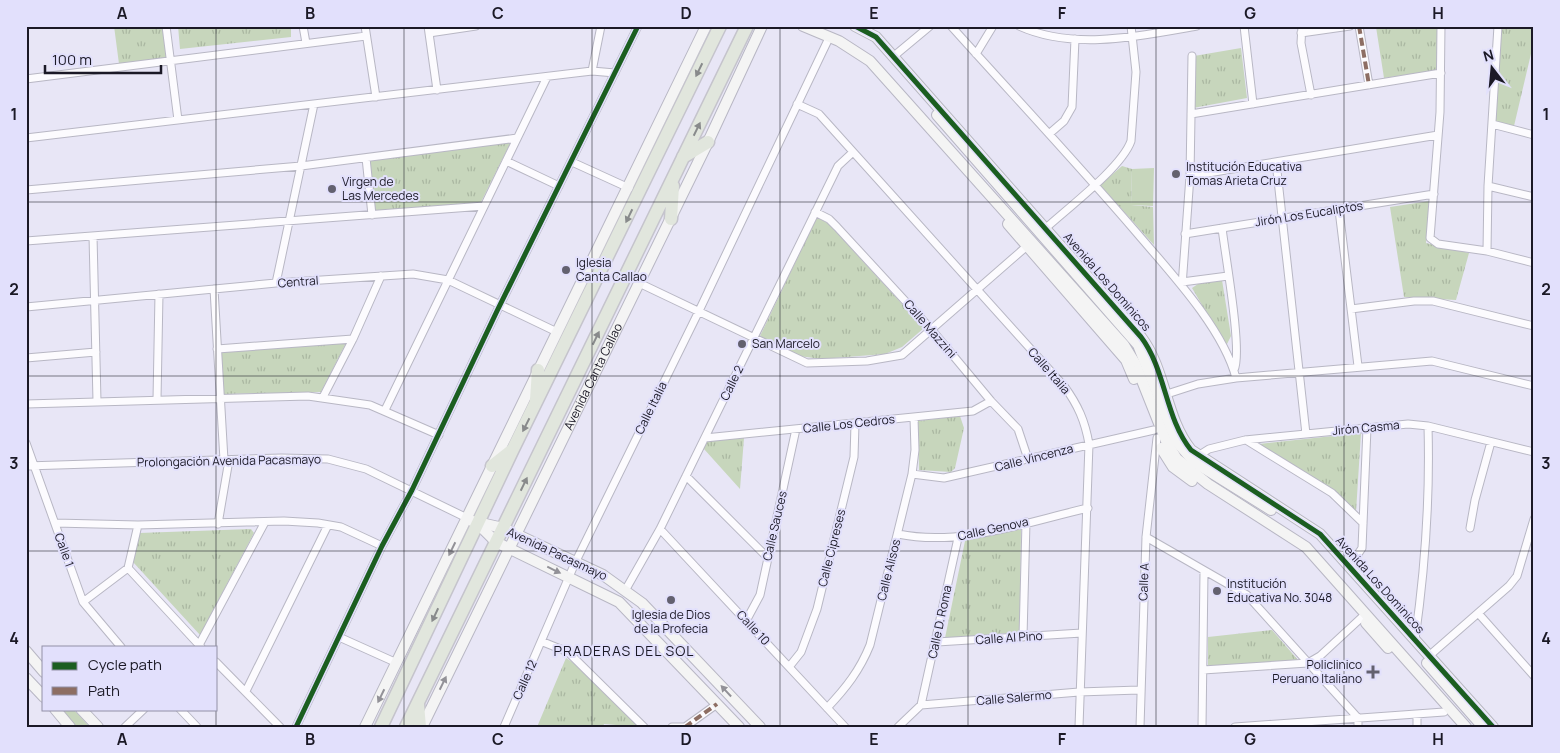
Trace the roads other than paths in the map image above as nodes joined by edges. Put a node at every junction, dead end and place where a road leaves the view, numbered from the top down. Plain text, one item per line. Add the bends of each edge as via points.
1 (166, 26) edge
2 (303, 26) edge
3 (365, 26) edge
4 (476, 26) edge
5 (602, 26) edge
6 (638, 26) edge
7 (706, 26) edge
8 (720, 26) edge
9 (747, 26) edge
10 (762, 26) edge
11 (803, 26) edge
12 (853, 26) edge
13 (930, 26) edge
14 (951, 26) edge
15 (993, 26) edge
16 (1019, 26) edge
17 (1131, 26) edge
18 (1197, 26) edge
19 (1244, 26) edge
20 (1350, 26) edge
21 (1359, 26) edge
22 (1441, 26) edge
23 (1498, 26) edge
24 (428, 30) edge
25 (1301, 30) edge
26 (821, 33) edge
27 (366, 36) junction
28 (1133, 37) junction
29 (1075, 39) junction
30 (306, 43) junction
31 (845, 44) junction
32 (976, 54) junction
33 (894, 56) junction
34 (1192, 56) dead end
35 (171, 60) junction
36 (592, 71) junction
37 (615, 73) junction
38 (1441, 73) junction
39 (547, 77) junction
40 (26, 79) edge
41 (1369, 85) junction
42 (438, 90) junction
43 (1311, 94) junction
44 (376, 97) junction
45 (314, 104) junction
46 (797, 104) junction
47 (1253, 104) junction
48 (1191, 114) junction
49 (178, 120) junction
50 (1492, 124) junction
51 (1049, 134) junction
52 (1534, 134) edge
53 (1438, 135) junction
54 (26, 138) edge
55 (517, 138) junction
56 (708, 142) junction
57 (853, 152) junction
58 (683, 157) junction
59 (366, 158) junction
60 (506, 161) junction
61 (572, 162) junction
62 (1276, 162) junction
63 (301, 166) junction
64 (1190, 176) junction
65 (673, 178) junction
66 (1094, 184) junction
67 (559, 186) junction
68 (1488, 186) junction
69 (629, 188) junction
70 (26, 190) edge
71 (1434, 194) junction
72 (1534, 197) edge
73 (484, 206) junction
74 (1339, 210) junction
75 (815, 212) junction
76 (372, 215) junction
77 (670, 219) junction
78 (1281, 219) junction
79 (289, 222) junction
80 (1046, 228) junction
81 (1222, 228) junction
82 (1185, 234) junction
83 (93, 236) junction
84 (26, 241) edge
85 (1027, 246) junction
86 (1486, 251) junction
87 (1534, 263) edge
88 (381, 276) junction
89 (1228, 276) junction
90 (448, 280) junction
91 (276, 283) junction
92 (638, 284) junction
93 (1182, 284) junction
94 (214, 289) junction
95 (977, 290) junction
96 (159, 294) junction
97 (94, 300) junction
98 (500, 305) junction
99 (26, 307) edge
100 (1351, 308) junction
101 (698, 313) junction
102 (1106, 326) junction
103 (1534, 326) edge
104 (931, 329) junction
105 (557, 332) junction
106 (353, 338) junction
107 (753, 339) junction
108 (1113, 345) junction
109 (217, 348) junction
110 (96, 352) junction
111 (26, 358) edge
112 (1147, 366) junction
113 (1358, 366) junction
114 (538, 370) junction
115 (1234, 370) junction
116 (1297, 372) junction
117 (1159, 374) junction
118 (1236, 378) junction
119 (1534, 386) edge
120 (1167, 394) junction
121 (220, 397) junction
122 (323, 397) junction
123 (156, 399) junction
124 (96, 401) junction
125 (991, 401) junction
126 (26, 404) edge
127 (536, 406) junction
128 (385, 410) junction
129 (914, 418) junction
130 (855, 424) junction
131 (1428, 426) junction
132 (1367, 428) junction
133 (796, 429) junction
134 (1156, 434) junction
135 (1306, 434) junction
136 (439, 435) junction
137 (705, 438) junction
138 (1245, 440) junction
139 (1491, 442) junction
140 (26, 443) edge
141 (1089, 444) junction
142 (514, 449) junction
143 (1534, 452) edge
144 (1198, 456) junction
145 (1028, 459) junction
146 (227, 460) junction
147 (30, 466) edge
148 (492, 466) junction
149 (912, 474) junction
150 (686, 476) junction
151 (1208, 484) junction
152 (412, 490) junction
153 (1218, 498) junction
154 (1088, 508) junction
155 (1273, 511) junction
156 (1291, 514) junction
157 (1534, 519) edge
158 (472, 521) junction
159 (265, 522) junction
160 (1026, 522) junction
161 (55, 523) junction
162 (1363, 523) junction
163 (218, 524) junction
164 (138, 525) junction
165 (328, 525) junction
166 (503, 528) junction
167 (1470, 528) dead end
168 (660, 529) junction
169 (898, 534) junction
170 (516, 535) junction
171 (1146, 537) junction
172 (958, 538) junction
173 (496, 542) junction
174 (536, 544) junction
175 (382, 546) junction
176 (510, 548) junction
177 (530, 558) junction
178 (768, 558) junction
179 (575, 563) junction
180 (1350, 566) junction
181 (128, 568) junction
182 (1204, 572) junction
183 (570, 577) junction
184 (626, 589) junction
185 (83, 602) junction
186 (1478, 613) junction
187 (1361, 618) junction
188 (746, 620) junction
189 (1382, 631) junction
190 (1082, 633) junction
191 (339, 637) junction
192 (1022, 637) junction
193 (1415, 639) junction
194 (543, 642) junction
195 (936, 642) junction
196 (120, 646) edge
197 (200, 646) edge
198 (1387, 648) junction
199 (26, 652) edge
200 (1430, 655) junction
201 (397, 663) junction
202 (1308, 663) junction
203 (218, 664) edge
204 (789, 667) junction
205 (1431, 667) junction
206 (42, 670) edge
207 (1203, 670) junction
208 (1533, 673) edge
209 (1446, 674) junction
210 (26, 678) edge
211 (1139, 690) junction
212 (246, 691) junction
213 (1079, 692) junction
214 (42, 695) edge
215 (418, 703) junction
216 (717, 704) junction
217 (921, 705) junction
218 (828, 708) junction
219 (56, 710) edge
220 (81, 710) edge
221 (143, 710) edge
222 (181, 710) edge
223 (1444, 712) junction
224 (1417, 714) junction
225 (1358, 718) junction
226 (381, 725) edge
227 (738, 726) edge
228 (1243, 726) edge
229 (70, 727) edge
230 (98, 727) edge
231 (125, 727) edge
232 (197, 727) edge
233 (280, 727) edge
234 (296, 727) edge
235 (365, 727) edge
236 (406, 727) edge
237 (421, 727) edge
238 (504, 727) edge
239 (644, 727) edge
240 (672, 727) edge
241 (685, 727) edge
242 (760, 727) edge
243 (845, 727) edge
244 (898, 727) edge
245 (1079, 727) edge
246 (1140, 727) edge
247 (1202, 727) edge
248 (1235, 727) edge
249 (1358, 727) edge
250 (1417, 727) edge
251 (1457, 727) edge
252 (1466, 727) edge
253 (1483, 727) edge
254 (1493, 727) edge

1 - 35 street
2 - 30 street
3 - 27 street
4 - 24 street
5 - 36 street
6 - 37 street
7 - 69 main road
8 -> 127 highway
58 -> 9 highway, Avenida Canta Callao
10 - 56 main road, Avenida Canta Callao
11 - 26 main road
12 - 33 main road, Avenida Los Dominicos via 876,37
12 - 112 main road, Avenida Los Dominicos via 874,44 1129,335
13 - 33 street
14 - 32 street
15 - 32 street
16 - 29 street via 1048,37
17 - 28 street
18 - 28 street
19 - 47 street
20 - 25 street
21 - 41 street
22 - 38 street
23 - 50 street
24 - 42 street
25 - 43 street
26 - 31 main road
26 - 46 street, Calle Italia
27 - 30 street
27 - 44 street
28 - 29 street
28 - 66 street via 1136,72 1131,141 1122,156
29 - 51 street via 1072,107 1064,121
30 - 35 street
31 - 85 main road
31 - 102 main road via 870,61
32 - 51 street
33 - 80 main road, Avenida Los Dominicos
34 - 48 street
35 - 40 street
35 - 49 street
36 - 37 street
36 - 39 street
37 - 61 street
38 - 41 street
38 - 53 street
39 - 42 street
39 - 55 street
41 - 43 street
42 - 44 street
43 - 47 street
44 - 45 street
45 - 49 street
45 - 63 street
46 - 57 street, Calle Italia via 819,114
46 - 101 street, Calle Italia
47 - 48 street
48 - 64 street
49 - 54 street
50 - 52 street
50 - 68 street
51 - 66 street
53 - 62 street
53 - 71 street
55 - 59 street
55 - 60 street
56 - 58 highway
56 - 77 main road, Avenida Canta Callao
57 - 75 street, Calle 2 via 838,166
57 - 95 street, Calle Italia
58 - 65 highway, Avenida Canta Callao
59 - 63 street
59 - 76 street
60 - 67 street
60 - 73 street
61 - 67 street
61 - 69 street
62 - 64 street
62 - 78 street
63 - 70 street
63 - 79 street
64 - 82 street
65 - 77 highway
166 -> 65 highway, Avenida Canta Callao
66 - 80 street
66 - 93 street
67 - 98 street
68 - 72 street
68 - 86 street
69 - 105 main road
71 - 74 street, Jirón Los Eucaliptos
71 - 86 street via 1432,241
73 - 76 street
73 - 90 street
74 - 78 street, Jirón Los Eucaliptos
74 - 100 street
75 - 104 street, Calle Mazzini via 838,227
75 - 107 street, Calle 2
76 - 79 street
77 - 92 main road, Avenida Canta Callao
78 - 81 street, Jirón Los Eucaliptos
78 - 116 street
79 - 83 street
79 - 91 street
80 - 117 main road, Avenida Los Dominicos via 1141,337
81 - 82 street, Jirón Los Eucaliptos
81 - 89 street
82 - 93 street
83 - 84 street
83 - 97 street
85 - 95 street
85 - 108 main road
86 - 87 street
88 - 90 street, Central via 413,274
88 - 91 street, Central
88 - 106 street
89 - 93 street
89 - 115 street via 1237,359
90 - 98 street, Central
90 - 128 street
91 - 94 street, Central
92 - 101 street
92 - 170 main road, Avenida Canta Callao
93 - 115 street via 1209,321
94 - 96 street, Central
94 - 109 street
95 - 104 street
95 - 141 street, Calle Italia via 1067,390 1085,422
96 - 97 street, Central
96 - 123 street
97 - 99 street, Central
97 - 110 street
98 - 105 street, Central
98 - 136 street
100 - 103 street via 1433,301
100 - 113 street
101 - 107 street
101 - 179 street, Calle Italia
102 - 108 main road
102 - 151 main road via 1133,359 1171,451 1184,467
104 - 107 street via 902,354 891,358 834,364 807,363
104 - 125 street, Calle Mazzini
105 - 114 main road
106 - 109 street
106 - 122 street
107 - 137 street, Calle 2
108 - 134 main road via 1128,364
109 - 121 street
110 - 111 street
110 - 124 street
112 - 117 main road
112 - 155 main road, Avenida Los Dominicos via 1174,437 1185,454
113 - 116 street
113 - 119 street via 1432,361
114 - 127 highway
114 - 148 main road
115 - 118 street
116 - 118 street
116 - 135 street
117 - 120 main road, Avenida Los Dominicos
118 - 120 street via 1198,384
120 - 144 main road, Avenida Los Dominicos via 1182,435
121 - 122 street
121 - 123 street
121 - 146 street
122 - 128 street
123 - 124 street
124 - 126 street
125 - 129 street, Calle Los Cedros via 974,411
125 - 145 street, Calle Mazzini via 1018,429
127 -> 142 highway
128 - 136 street
129 - 130 street, Calle Los Cedros
129 - 149 street, Calle Alisos
130 - 133 street, Calle Los Cedros
130 - 204 street, Calle Cipreses via 854,456 817,609 801,652
131 - 132 street, Jirón Casma via 1408,424
131 - 139 street, Jirón Casma
131 - 193 street via 1429,462
132 - 135 street, Jirón Casma
132 - 162 street
133 - 137 street, Calle Los Cedros
133 - 178 street, Calle Sauces
134 - 141 street, Calle Vincenza
134 - 153 main road via 1173,467
134 - 171 street, Calle A
135 - 138 street, Jirón Casma
136 - 152 street
137 - 150 street, Calle 2
138 - 144 street, Jirón Casma via 1209,449
138 - 162 street via 1332,493
139 - 143 street, Jirón Casma
139 - 167 street
140 - 147 street, Calle 1
141 - 145 street, Calle Vincenza
141 - 154 street, Calle Italia
142 - 148 highway
142 - 158 highway
144 - 156 main road, Avenida Los Dominicos
145 - 149 street, Calle Vincenza via 944,478
146 - 147 street, Prolongación Avenida Pacasmayo
146 - 152 street, Prolongación Avenida Pacasmayo via 328,459 366,469
146 - 163 street
147 - 161 street, Calle 1
148 - 158 main road
149 - 169 street, Calle Alisos
150 - 168 street, Calle 2
150 - 178 street
151 - 153 main road
151 - 189 main road via 1306,547
152 - 158 street, Prolongación Avenida Pacasmayo
152 - 175 street
153 - 187 main road via 1299,549
154 - 160 street, Calle Genova
154 - 190 street, Calle Italia
155 - 156 main road
155 - 205 main road, Avenida Los Dominicos via 1317,540
156 - 180 main road, Avenida Los Dominicos via 1317,531
157 - 186 street via 1517,576
158 - 166 main road, Avenida Pacasmayo
158 - 173 main road, Avenida Pacasmayo
158 -> 201 main road
158 -> 226 highway
159 - 163 street
159 - 165 street
159 - 197 street
160 - 172 street, Calle Genova
160 - 192 street
161 - 164 street
161 - 185 street, Calle 1
162 - 180 street via 1362,548
163 - 164 street
164 - 181 street
165 - 175 street
165 - 212 street
166 - 170 main road, Avenida Pacasmayo
166 - 173 highway, Avenida Canta Callao
168 - 184 street, Calle 2
168 - 188 street, Calle 10
169 - 172 street, Calle Genova via 922,539
169 - 218 street, Calle Alisos via 862,665
170 - 174 main road, Avenida Pacasmayo
170 - 176 main road, Avenida Canta Callao
171 - 182 street
171 - 211 street, Calle A
172 - 195 street, Calle D. Roma
173 - 176 main road, Avenida Pacasmayo
173 - 215 highway, Avenida Canta Callao
174 - 177 main road via 537,554
174 - 179 main road, Avenida Pacasmayo
175 - 191 street
176 - 177 main road, Avenida Pacasmayo
237 -> 176 main road, Avenida Canta Callao
177 -> 183 main road, Avenida Pacasmayo
178 - 188 street, Calle Sauces via 760,595
179 - 183 street, Calle Italia
179 - 184 main road, Avenida Pacasmayo
180 - 193 main road, Avenida Los Dominicos
181 - 185 street
181 - 197 street
182 - 202 street via 1247,595
182 - 207 street
183 - 194 street, Calle 12
183 - 216 main road, Avenida Pacasmayo via 619,602
242 -> 184 main road, Avenida Pacasmayo
185 - 196 street, Calle 1
186 - 200 street
186 - 208 street
187 - 198 main road
187 - 202 street
188 - 204 street, Calle 10
189 - 198 main road
189 - 252 main road
190 - 192 street, Calle Al Pino
190 - 213 street, Calle Italia
191 - 201 street
191 - 234 street
192 - 195 street, Calle Al Pino
193 - 200 main road, Avenida Los Dominicos
194 - 238 street, Calle 12
194 - 239 street via 568,652
195 - 217 street, Calle D. Roma
198 - 223 main road
199 - 206 main road
200 - 209 main road, Avenida Los Dominicos
201 -> 235 main road
202 - 207 street
202 - 225 street
203 - 212 street
204 - 218 street, Calle 10
205 - 209 main road
205 - 253 main road, Avenida Los Dominicos
207 - 247 street
209 - 254 main road, Avenida Los Dominicos
210 - 214 main road
211 - 213 street, Calle Salermo
211 - 246 street, Calle A
212 - 233 street
213 - 217 street, Calle Salermo
213 - 245 street, Calle Italia
215 - 236 highway, Avenida Canta Callao
215 - 237 highway
216 - 227 main road, Avenida Pacasmayo
216 - 241 street
217 - 244 street
218 - 243 street, Calle 10
219 - 229 main road
220 - 230 main road
221 - 231 street
222 - 232 street
223 - 224 street
223 - 251 main road
224 - 225 street
224 - 250 street
225 - 228 street
225 - 249 street
228 - 248 street
240 - 241 street

